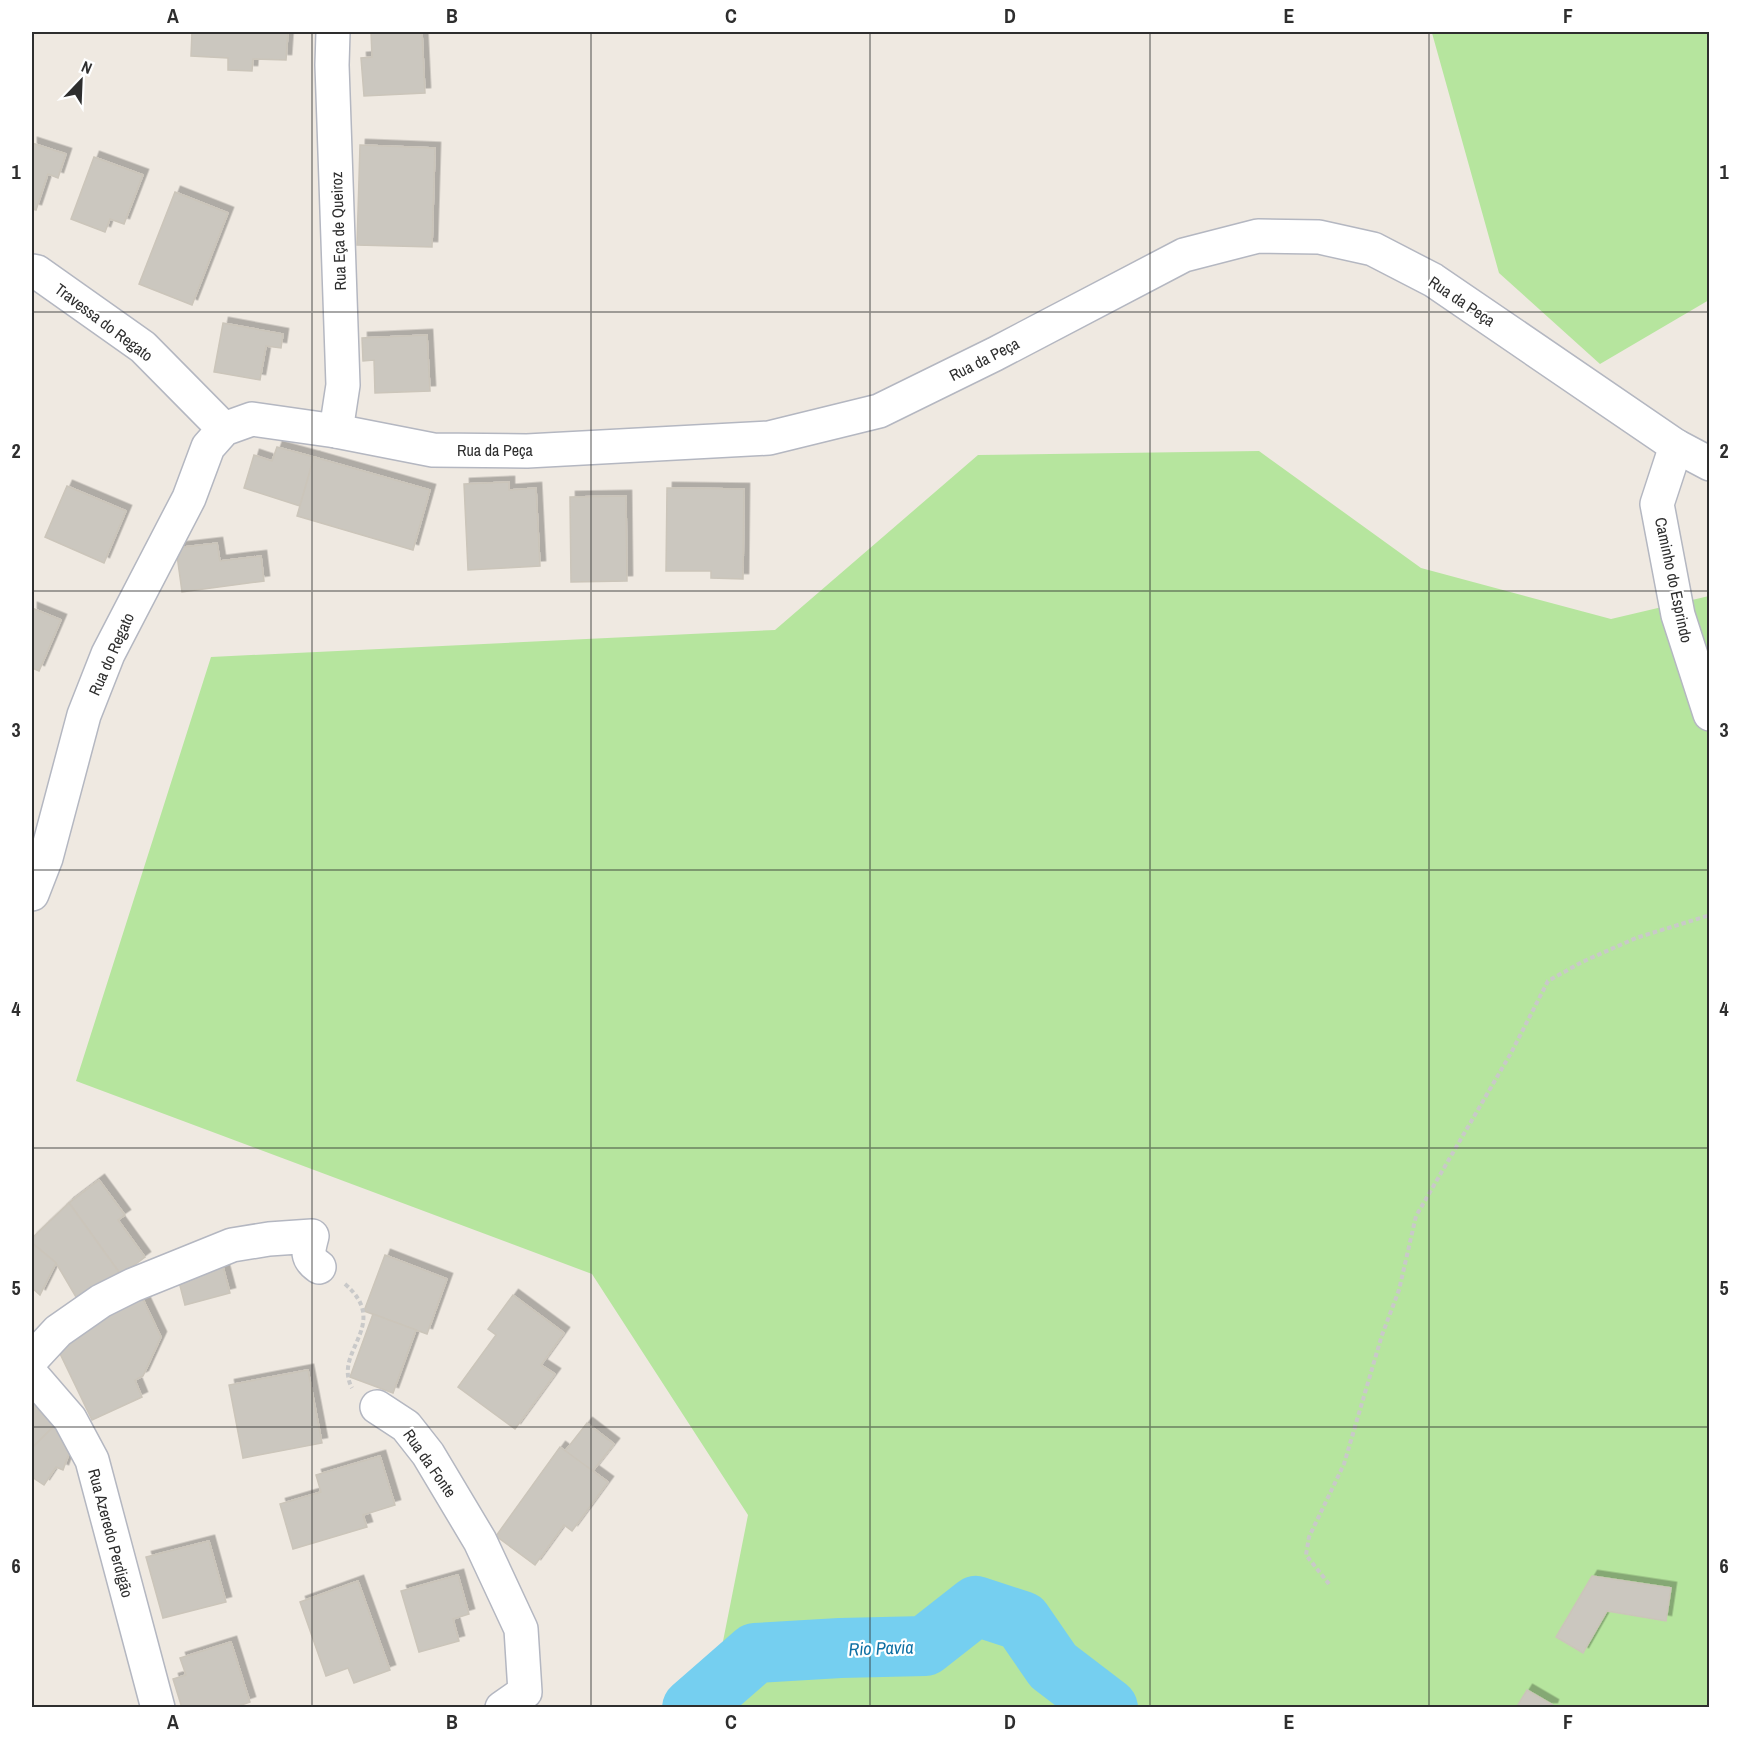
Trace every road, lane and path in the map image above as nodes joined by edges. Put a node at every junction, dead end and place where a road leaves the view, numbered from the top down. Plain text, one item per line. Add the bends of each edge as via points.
1 (333, 32) edge
2 (32, 271) edge
3 (224, 429) junction
4 (336, 431) junction
5 (1676, 446) junction
6 (1710, 464) edge
7 (1710, 714) edge
8 (32, 894) edge
9 (1710, 915) edge
10 (319, 1267) joint
11 (32, 1359) edge
12 (32, 1375) edge
13 (377, 1407) joint
14 (1329, 1584) dead end
15 (521, 1702) edge
16 (158, 1707) edge

1 - 4 street, Rua Eça de Queiroz via 343,385
2 - 3 street, Travessa do Regato via 143,347
3 - 4 street, Rua da Peça via 252,419
3 - 8 street, Rua do Regato via 208,447 189,498 108,654 84,715 46,858
4 - 5 street, Rua da Peça via 433,450 527,451 769,438 879,411 1185,255 1258,236 1319,237 1373,249 1433,280
5 - 6 street, Rua da Peça
5 - 7 street, Caminho do Esprindo via 1657,504 1678,615
9 - 14 path via 1636,938 1548,981 1511,1053 1416,1216 1399,1290 1344,1464 1309,1537 1306,1555
10 - 11 street via 309,1255 312,1236 232,1245 101,1301 58,1331
10 - 13 path via 346,1284 361,1302 363,1321 346,1368 347,1379 353,1391
12 - 16 street, Rua Azeredo Perdigão via 70,1419 92,1460
13 - 15 street, Rua da Fonte via 406,1426 428,1454 480,1541 521,1629

